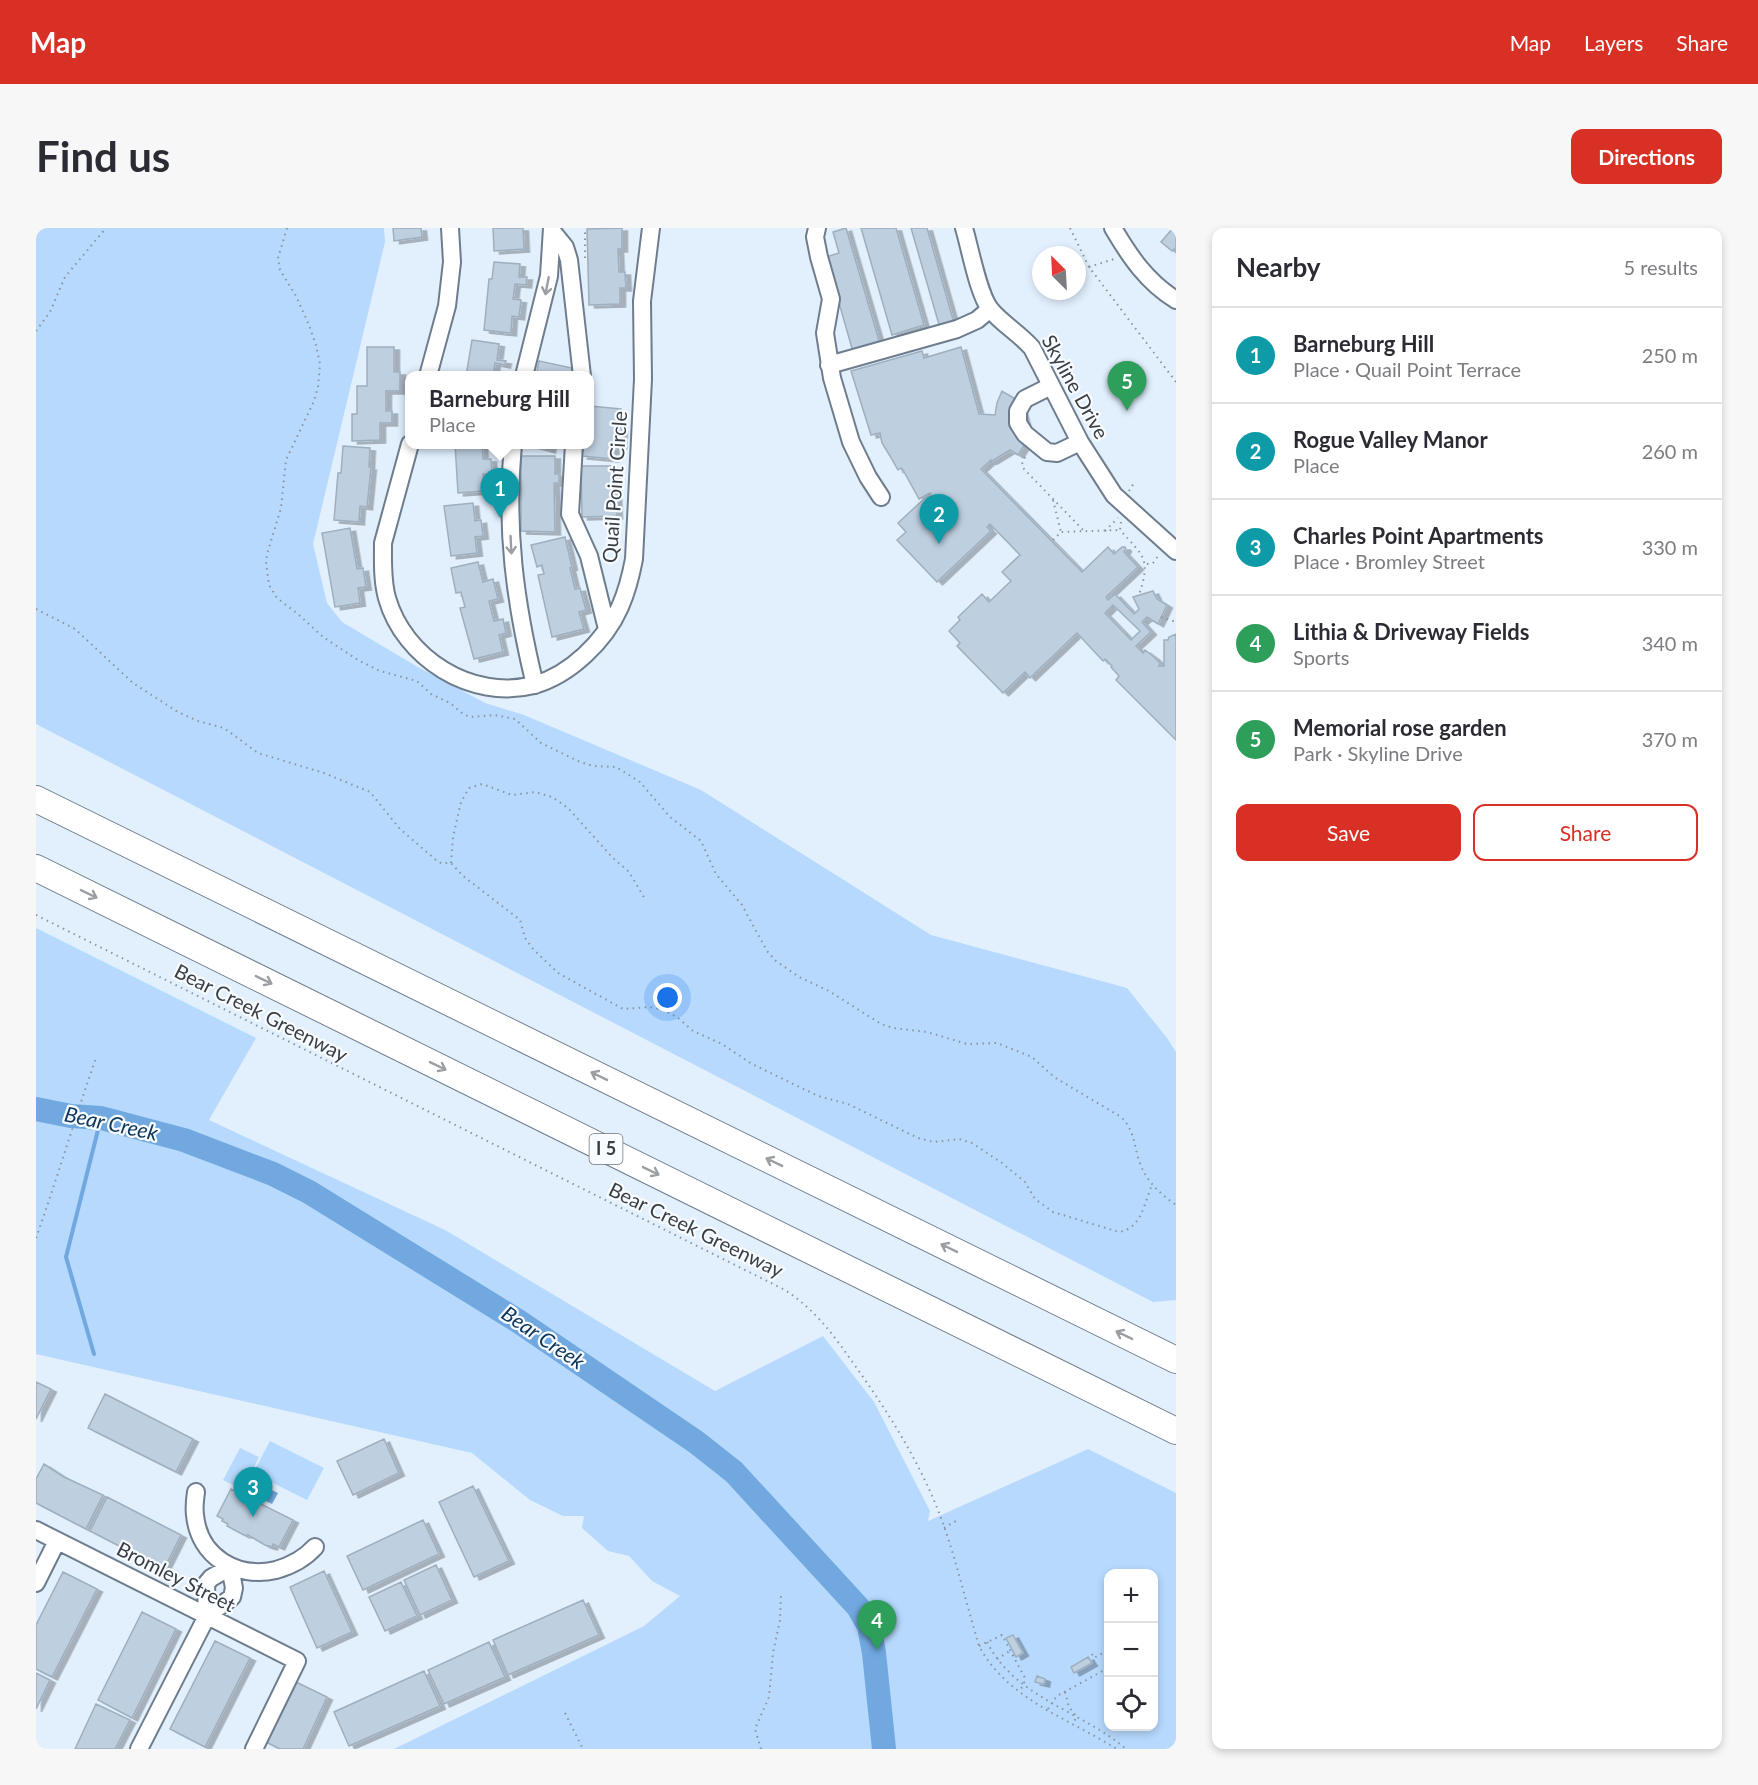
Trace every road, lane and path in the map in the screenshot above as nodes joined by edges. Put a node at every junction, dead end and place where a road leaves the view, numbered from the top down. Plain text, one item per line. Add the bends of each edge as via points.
1 (106, 228) edge
2 (287, 228) edge
3 (450, 228) edge
4 (651, 228) edge
5 (817, 228) edge
6 (964, 228) edge
7 (1070, 228) edge
8 (1113, 228) edge
9 (552, 229) edge
10 (1114, 259) dead end
11 (1089, 267) junction
12 (1176, 300) edge
13 (990, 309) junction
14 (36, 331) edge
15 (829, 365) junction
16 (429, 371) edge
17 (525, 371) edge
18 (582, 371) edge
19 (1176, 382) edge
20 (1051, 386) junction
21 (1080, 442) junction
22 (409, 449) edge
23 (513, 449) edge
24 (574, 449) edge
25 (1025, 457) dead end
26 (881, 497) dead end
27 (1052, 497) junction
28 (1120, 530) junction
29 (1062, 532) junction
30 (1085, 532) junction
31 (1105, 532) junction
32 (1053, 540) dead end
33 (1168, 552) edge
34 (1146, 565) junction
35 (1140, 596) dead end
36 (36, 609) edge
37 (1161, 617) dead end
38 (1176, 622) edge
39 (607, 629) junction
40 (535, 685) junction
41 (36, 799) edge
42 (451, 863) junction
43 (36, 868) edge
44 (645, 899) dead end
45 (36, 915) edge
46 (96, 1058) dead end
47 (1152, 1185) junction
48 (1176, 1205) edge
49 (36, 1238) edge
50 (1176, 1360) edge
51 (1176, 1431) edge
52 (196, 1492) dead end
53 (956, 1521) dead end
54 (944, 1528) junction
55 (36, 1530) edge
56 (57, 1541) junction
57 (315, 1547) dead end
58 (230, 1567) junction
59 (36, 1583) edge
60 (781, 1596) dead end
61 (207, 1616) junction
62 (987, 1642) junction
63 (979, 1646) junction
64 (1010, 1651) junction
65 (1104, 1652) edge
66 (1092, 1654) dead end
67 (997, 1659) junction
68 (1104, 1670) edge
69 (1024, 1684) junction
70 (1019, 1692) junction
71 (1065, 1692) junction
72 (1052, 1702) junction
73 (1048, 1709) junction
74 (565, 1713) dead end
75 (1077, 1718) junction
76 (1074, 1724) junction
77 (139, 1749) edge
78 (254, 1749) edge
79 (583, 1749) edge
80 (761, 1749) edge
81 (1118, 1749) edge
82 (1126, 1749) edge

1 - 14 path via 65,277 50,312
2 - 47 path via 278,258 280,270 309,325 320,364 314,401 286,460 281,508 269,543 268,585 277,598 357,660 417,681 463,714 515,719 541,743 580,762 616,767 640,782 663,810 701,841 716,874 742,905 759,939 776,961 881,1024 967,1044 997,1043 1036,1059 1054,1077 1127,1122 1139,1162
3 - 16 street via 452,262 447,306
4 - 39 street, Quail Point Circle via 642,301 643,379 634,559 629,584
5 - 15 street via 819,257 831,299 825,333
6 - 13 street, Skyline Drive
7 - 11 path
8 - 12 street via 1140,270
9 -> 17 street via 549,276
9 - 18 street via 569,260
10 - 11 path
11 - 19 path
13 - 15 street via 957,329
13 - 20 street, Skyline Drive via 1032,348
15 - 26 street via 851,442
20 - 21 street, Skyline Drive
20 - 21 street via 1025,399 1018,411 1018,423 1047,452 1057,453
21 - 33 street, Skyline Drive via 1114,495
22 - 40 street, Quail Point Circle via 383,543 386,596 398,625 419,652 450,675 493,686
23 -> 40 street via 512,562
24 - 39 street via 570,514 589,556
25 - 27 path via 1024,469
27 - 29 path
27 - 30 path
28 - 31 path
28 - 31 path via 1121,515
28 - 34 path via 1144,557
29 - 30 path
29 - 32 path
30 - 31 path
33 - 34 path
34 - 35 path
36 - 42 path via 75,629 134,683 178,712 224,729 258,753 370,792 399,829 441,864
37 - 38 path
39 - 40 street, Quail Point Circle via 581,658
50 -> 41 highway
42 - 44 path via 461,802 469,788 482,784 512,795 547,794 568,808 629,872
42 - 47 path via 520,920 525,938 558,973 623,1009 650,1007 677,1017 693,1031 752,1064 918,1138 972,1143 1025,1182 1035,1199 1053,1212 1124,1231 1142,1214
43 -> 51 highway, I 5
45 - 54 path, Bear Creek Greenway via 794,1296 820,1318 897,1426
46 - 49 path
47 - 48 path
52 - 58 street via 195,1515 204,1542
53 - 54 path
54 - 63 path, Bear Creek Greenway
55 - 56 street, Bromley Street
56 - 59 street
56 - 61 street, Bromley Street
57 - 58 street via 305,1557 272,1571
58 - 61 street via 206,1584
58 - 61 street via 232,1597
60 - 80 path via 769,1697 755,1729
61 - 77 street
61 - 78 street, Bromley Street via 297,1661
62 - 63 path
62 - 64 path via 1002,1635
62 - 67 path
63 - 70 path, Bear Creek Greenway via 987,1662
64 - 67 path
64 - 69 path via 1024,1676
65 - 66 path via 1094,1658
67 - 69 path
68 - 71 path
69 - 70 path
69 - 72 path
70 - 73 path, Bear Creek Greenway
71 - 72 path
71 - 75 path
72 - 73 path
72 - 75 path
73 - 76 path, Bear Creek Greenway
74 - 79 path
75 - 76 path
75 - 82 path
76 - 81 path, Bear Creek Greenway

